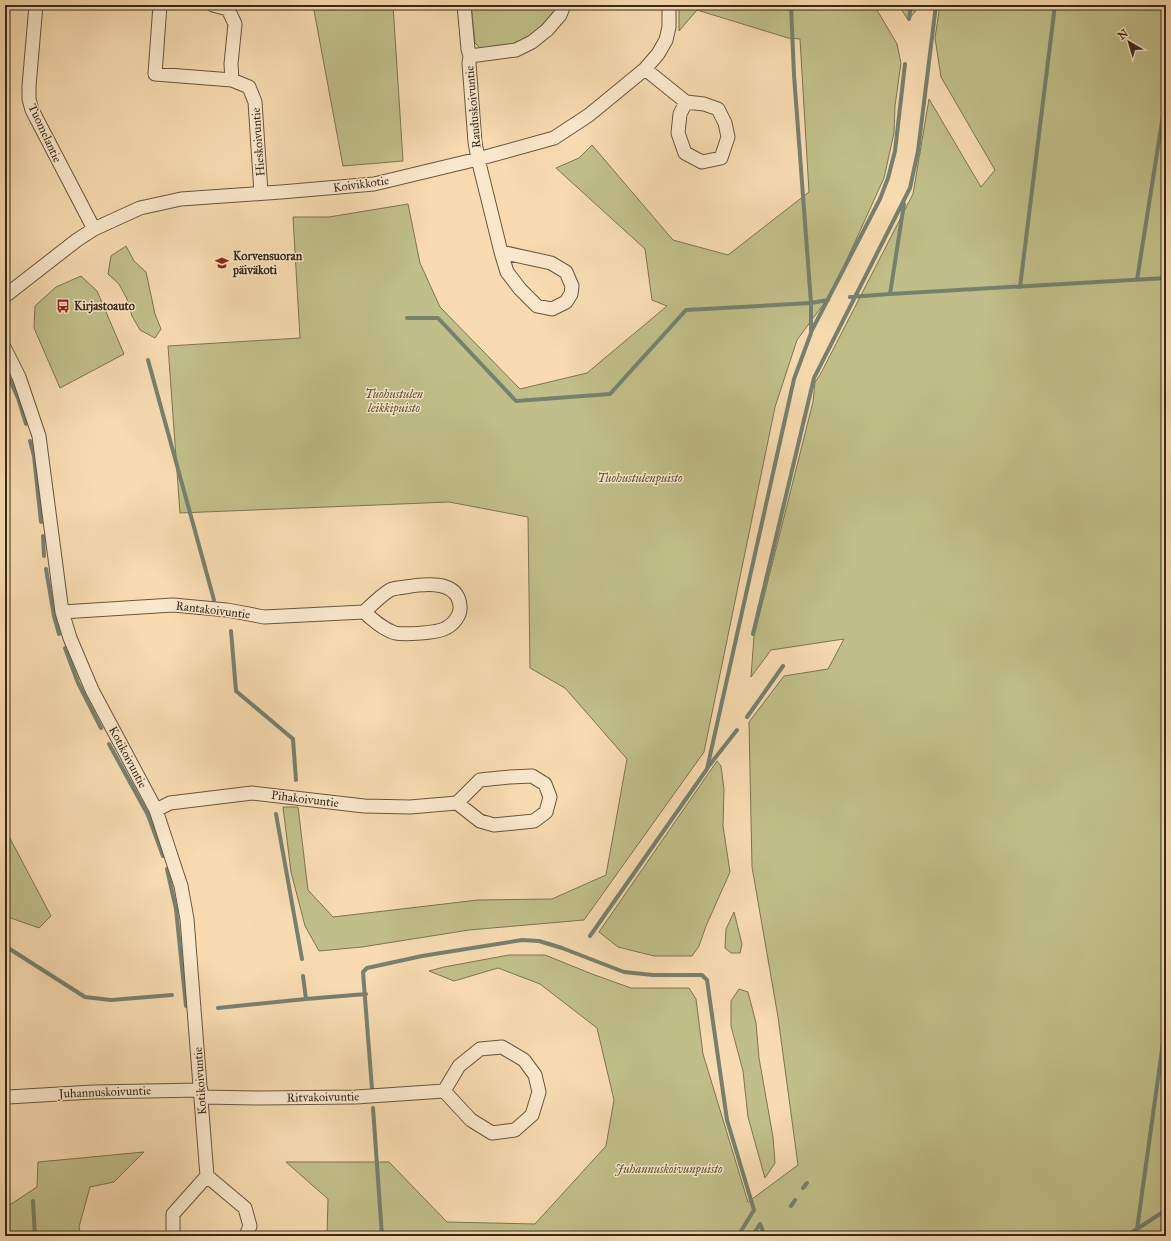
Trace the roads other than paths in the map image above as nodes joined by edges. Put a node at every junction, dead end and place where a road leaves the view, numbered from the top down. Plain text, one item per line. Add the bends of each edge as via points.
1 (36, 5) edge
2 (160, 5) edge
3 (213, 5) edge
4 (464, 5) edge
5 (564, 5) edge
6 (669, 5) edge
7 (470, 56) junction
8 (645, 69) junction
9 (232, 80) junction
10 (686, 102) junction
11 (478, 159) junction
12 (261, 193) junction
13 (94, 230) junction
14 (501, 252) junction
15 (5, 296) edge
16 (5, 349) edge
17 (62, 612) junction
18 (364, 612) junction
19 (456, 803) junction
20 (156, 810) junction
21 (444, 1090) junction
22 (201, 1093) junction
23 (6, 1097) edge
24 (207, 1176) junction
25 (173, 1236) edge
26 (246, 1236) edge

1 - 13 street, Tuomelantie via 29,99 32,110
2 - 9 street, Hieskoivuntie via 155,74
3 - 9 street via 228,9 235,24
4 - 7 street, Rauduskoivuntie
5 - 7 street, Rauduskoivuntie via 560,15 548,30 532,42 516,50
6 - 8 street, Koivikkotie via 670,27 666,40
7 - 11 street, Rauduskoivuntie via 468,63
8 - 10 street
8 - 11 street, Koivikkotie via 589,115 554,138
9 - 12 street, Hieskoivuntie via 249,87 255,102
10 - 10 street via 680,114 678,133 685,153 702,162 720,158 728,137 726,123 718,109
11 - 12 street, Koivikkotie via 374,184
11 - 14 street, Rauduskoivuntie
12 - 13 street, Koivikkotie via 174,200 140,208
13 - 15 street, Koivikkotie
14 - 14 street, Rauduskoivuntie via 507,272 537,306 552,309 566,302 572,294 572,286 566,272 552,263
16 - 17 street, Kotikoivuntie via 19,377 39,436
17 - 18 street, Rantakoivuntie via 173,605 227,610 264,617
17 - 20 street, Kotikoivuntie via 92,690
18 - 18 street via 380,626 395,633 423,633 445,629 458,617 460,608 459,598 450,589 440,585 420,584 391,590
19 - 19 street via 480,822 494,825 534,821 546,812 550,797 545,784 532,776 510,777 480,780
19 - 20 street, Pihakoivuntie via 410,807 364,806 252,793 170,802
20 - 22 street, Kotikoivuntie via 181,886 187,919
21 - 21 street via 471,1120 492,1133 515,1130 532,1115 540,1092 535,1075 524,1060 502,1047 480,1049 459,1066
21 - 22 street, Ritvakoivuntie via 356,1097 260,1098
22 - 23 street, Juhannuskoivuntie via 93,1092
22 - 24 street, Kotikoivuntie
24 - 25 street via 172,1214
24 - 26 street via 245,1208 250,1226

